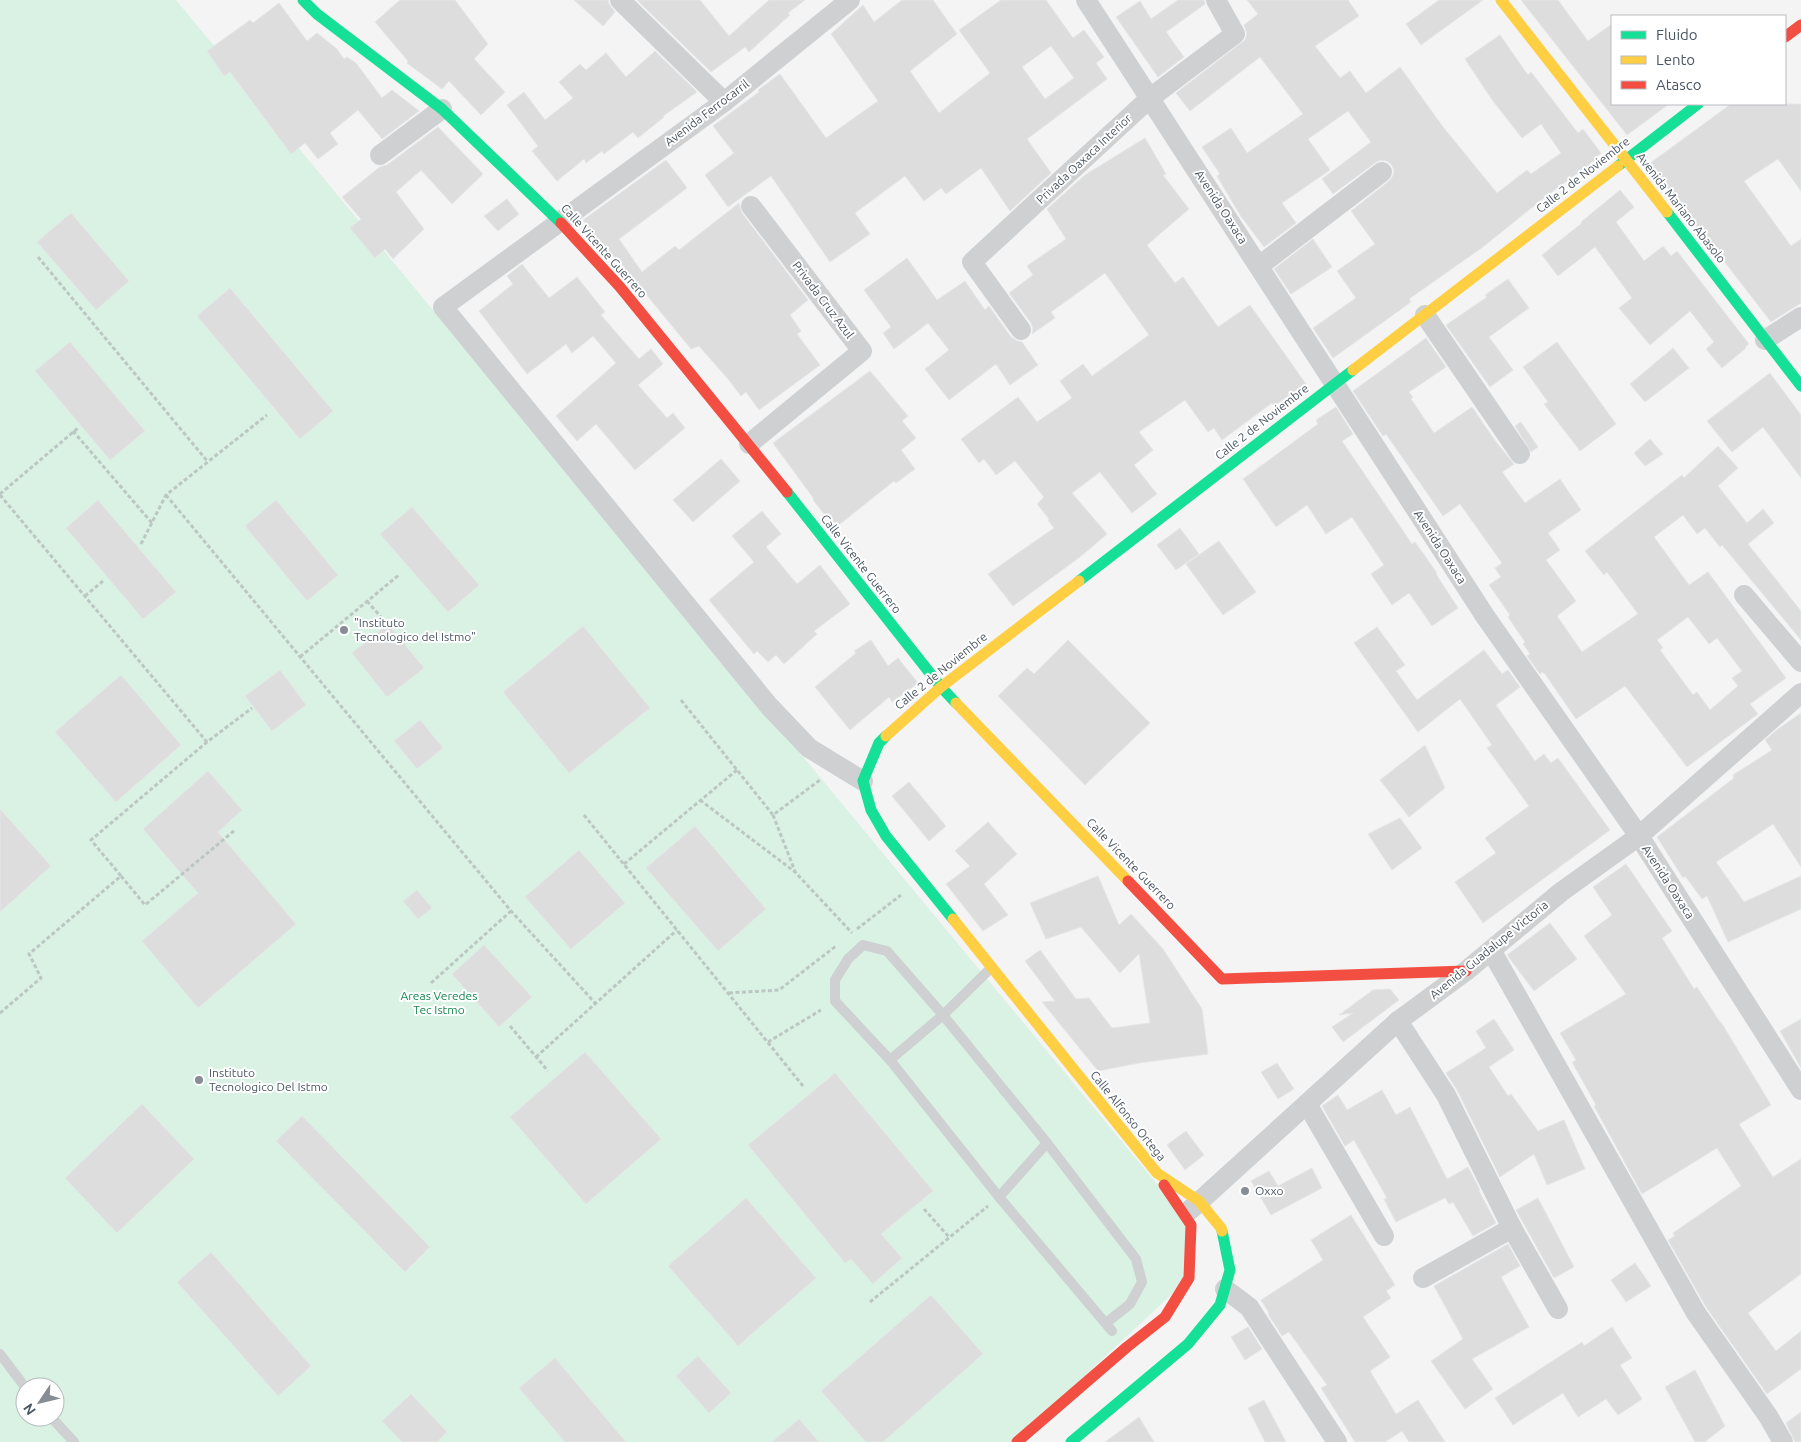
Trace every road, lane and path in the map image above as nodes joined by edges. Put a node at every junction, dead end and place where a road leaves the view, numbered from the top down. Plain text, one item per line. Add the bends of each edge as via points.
1 (304, 0) edge
2 (620, 0) edge
3 (850, 0) edge
4 (1086, 0) edge
5 (1216, 0) edge
6 (1501, 0) edge
7 (1801, 25) edge
8 (1786, 36) edge
9 (1150, 98) junction
10 (724, 102) junction
11 (1697, 105) edge
12 (442, 109) junction
13 (380, 154) dead end
14 (1626, 159) junction
15 (1382, 172) dead end
16 (752, 206) dead end
17 (560, 221) junction
18 (38, 257) dead end
19 (1259, 266) junction
20 (1425, 314) junction
21 (1801, 317) edge
22 (1021, 330) dead end
23 (1765, 340) junction
24 (1334, 384) junction
25 (1801, 386) edge
26 (267, 415) dead end
27 (78, 428) dead end
28 (73, 431) junction
29 (749, 444) junction
30 (1520, 454) dead end
31 (208, 462) junction
32 (0, 494) edge
33 (166, 495) junction
34 (152, 523) junction
35 (141, 544) dead end
36 (400, 574) dead end
37 (103, 580) dead end
38 (1744, 595) dead end
39 (85, 596) junction
40 (367, 601) junction
41 (381, 617) dead end
42 (300, 656) junction
43 (1801, 662) edge
44 (941, 687) junction
45 (1801, 693) edge
46 (681, 700) dead end
47 (252, 708) dead end
48 (206, 742) junction
49 (839, 766) junction
50 (737, 770) junction
51 (863, 781) junction
52 (700, 800) junction
53 (584, 815) dead end
54 (773, 815) junction
55 (235, 830) dead end
56 (1638, 836) junction
57 (624, 864) junction
58 (795, 872) junction
59 (121, 876) junction
60 (901, 894) dead end
61 (511, 911) junction
62 (677, 930) junction
63 (852, 933) junction
64 (845, 939) dead end
65 (837, 944) dead end
66 (863, 945) junction
67 (1490, 950) junction
68 (992, 968) junction
69 (1466, 971) junction
70 (431, 983) dead end
71 (729, 993) junction
72 (835, 1001) junction
73 (596, 1004) junction
74 (0, 1013) edge
75 (943, 1015) junction
76 (1398, 1022) junction
77 (510, 1026) dead end
78 (768, 1042) junction
79 (536, 1057) junction
80 (890, 1060) junction
81 (1794, 1064) edge
82 (548, 1071) dead end
83 (803, 1086) dead end
84 (1801, 1090) edge
85 (1307, 1104) junction
86 (1047, 1143) junction
87 (1157, 1173) junction
88 (1000, 1197) junction
89 (1192, 1208) junction
90 (924, 1210) dead end
91 (1512, 1228) junction
92 (1384, 1236) dead end
93 (949, 1237) junction
94 (1423, 1278) dead end
95 (1225, 1289) junction
96 (870, 1302) dead end
97 (1558, 1309) dead end
98 (0, 1354) edge
99 (18, 1377) edge
100 (60, 1427) edge
101 (74, 1442) edge
102 (1017, 1442) edge
103 (1072, 1442) edge
104 (1337, 1442) edge
105 (1783, 1442) edge

1 - 12 street, Calle Vicente Guerrero via 317,14
2 - 10 street
3 - 10 street, Avenida Ferrocarril
4 - 9 street, Avenida Oaxaca
5 - 9 street, Privada Oaxaca Interior via 1235,34
6 - 14 street, Avenida Mariano Abasolo
7 - 8 street
9 - 19 street, Avenida Oaxaca
9 - 22 street, Privada Oaxaca Interior via 972,262
10 - 17 street, Avenida Ferrocarril
11 - 14 street, Calle 2 de Noviembre
12 - 13 street
12 - 17 street, Calle Vicente Guerrero
14 - 20 street, Calle 2 de Noviembre
14 - 23 street, Avenida Mariano Abasolo
15 - 19 street
16 - 29 street, Privada Cruz Azul via 862,351
17 - 29 street, Calle Vicente Guerrero via 620,287
17 - 49 street, Avenida Ferrocarril via 443,306 769,706 809,748
18 - 31 path
19 - 24 street, Avenida Oaxaca
20 - 24 street, Calle 2 de Noviembre
20 - 30 street
21 - 23 street
23 - 25 street, Avenida Mariano Abasolo
24 - 44 street, Calle 2 de Noviembre
24 - 56 street, Avenida Oaxaca via 1485,616
26 - 31 path
27 - 28 path
28 - 32 path
28 - 34 path
29 - 44 street, Calle Vicente Guerrero
31 - 33 path
32 - 39 path
33 - 34 path
33 - 42 path
34 - 35 path
36 - 40 path
37 - 39 path
38 - 43 street
39 - 48 path
40 - 41 path
40 - 42 path
42 - 61 path
44 - 51 street, Calle 2 de Noviembre via 879,743
44 - 69 street, Calle Vicente Guerrero via 1222,980
45 - 56 street, Avenida Guadalupe Victoria
46 - 50 path
47 - 48 path
48 - 59 path via 91,840
49 - 51 street
49 - 54 path
50 - 52 path
50 - 54 path
51 - 68 street, Calle Alfonso Ortega via 871,810 886,836
52 - 57 path
52 - 58 path
53 - 57 path
54 - 58 path
55 - 59 path via 144,905
56 - 67 street, Avenida Guadalupe Victoria via 1561,892
56 - 81 street, Avenida Oaxaca
57 - 62 path
58 - 63 path
59 - 74 path via 29,954 41,978
60 - 63 path
61 - 70 path
61 - 73 path
62 - 71 path
62 - 73 path
63 - 64 path
63 - 66 path
65 - 71 path via 779,990
66 - 72 lane via 848,959 835,980
66 - 75 lane via 887,951
67 - 69 street, Avenida Guadalupe Victoria
67 - 105 street via 1696,1313
68 - 75 lane
68 - 87 street, Calle Alfonso Ortega
69 - 76 street, Avenida Guadalupe Victoria
71 - 78 path
72 - 78 path
72 - 80 lane
73 - 79 path
75 - 80 lane
75 - 86 lane
76 - 85 street, Avenida Guadalupe Victoria
76 - 91 street via 1446,1095
77 - 79 path
78 - 83 path
79 - 82 path
80 - 88 lane
81 - 84 street, Avenida Oaxaca
85 - 89 street, Avenida Guadalupe Victoria
85 - 92 street
86 - 88 lane
86 - 88 lane via 1136,1259 1142,1282 1130,1304 1109,1327
87 - 89 street
87 - 89 street, Calle Alfonso Ortega
88 - 93 path
89 - 95 street, Calle Alfonso Ortega via 1221,1228 1230,1270
89 - 102 street via 1189,1278 1165,1317
90 - 93 path
91 - 94 street
91 - 97 street
93 - 96 path
95 - 103 street, Calle Alfonso Ortega via 1220,1305 1188,1344
95 - 104 street via 1249,1307
98 - 99 lane
100 - 101 lane

